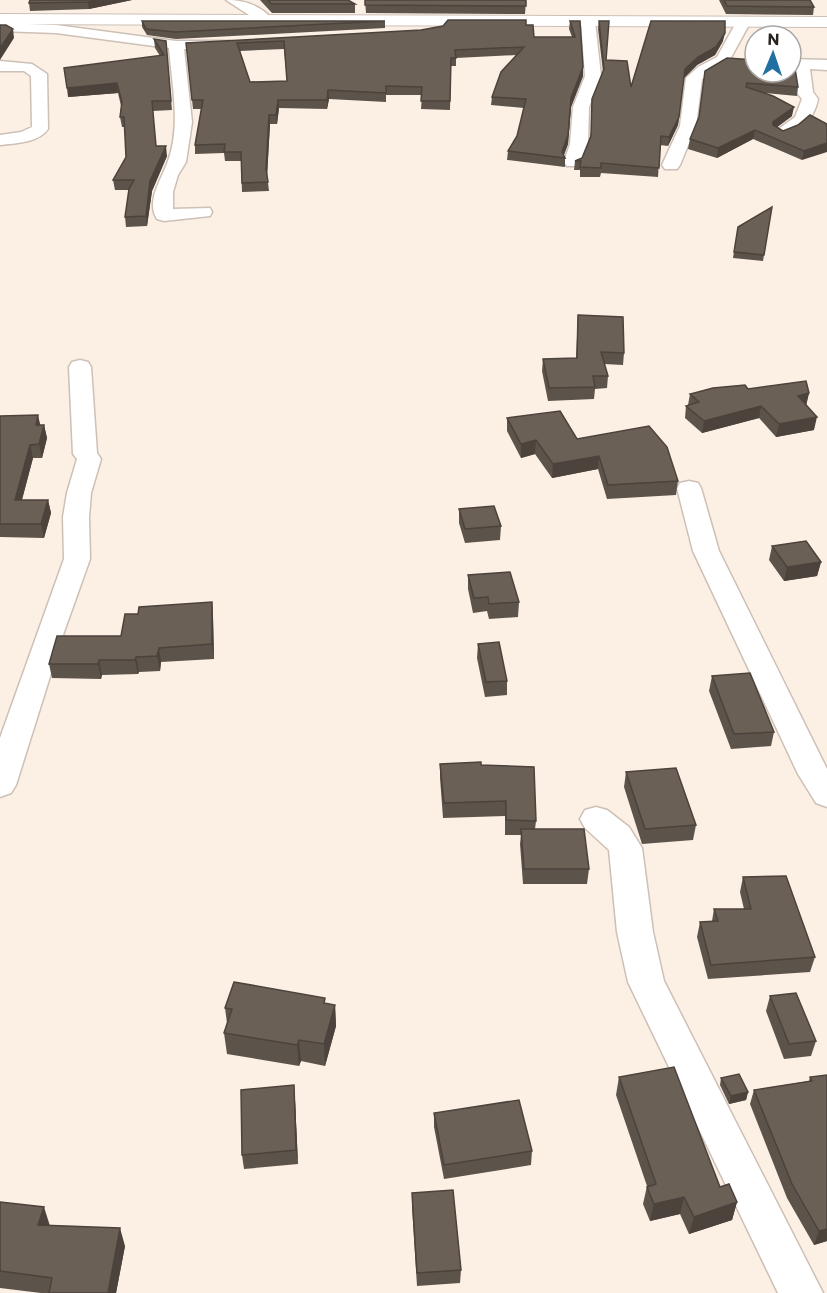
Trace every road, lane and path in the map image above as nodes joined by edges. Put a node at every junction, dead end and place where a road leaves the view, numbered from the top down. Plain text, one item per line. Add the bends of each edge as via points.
1 (233, 0) edge
2 (0, 19) edge
3 (265, 19) junction
4 (443, 20) junction
5 (588, 21) junction
6 (744, 21) junction
7 (827, 22) edge
8 (0, 27) edge
9 (356, 35) edge
10 (245, 42) edge
11 (176, 45) junction
12 (803, 64) edge
13 (827, 65) edge
14 (0, 66) edge
15 (803, 84) edge
16 (781, 134) edge
17 (0, 140) edge
18 (573, 162) edge
19 (671, 165) dead end
20 (203, 212) dead end
21 (80, 367) dead end
22 (689, 488) dead end
23 (0, 785) edge
24 (827, 795) edge
25 (596, 819) dead end
26 (801, 1293) edge

1 - 3 street
2 - 3 main road
3 - 4 main road
4 - 5 main road
4 - 9 street via 441,26 432,30
5 - 6 main road
5 - 18 street via 593,76 581,107 579,144
6 - 7 main road
6 - 19 street via 731,60 703,70 694,78 688,126
8 - 11 street via 56,29
10 - 11 street
11 - 20 street via 184,122 177,162 164,192 164,215
12 - 13 street
14 - 17 street via 27,67 39,74 40,129 35,134
15 - 16 street via 810,99 808,113
21 - 23 street via 89,459 76,517 77,559
22 - 24 street via 706,551
25 - 26 street via 625,848 635,932 646,982

